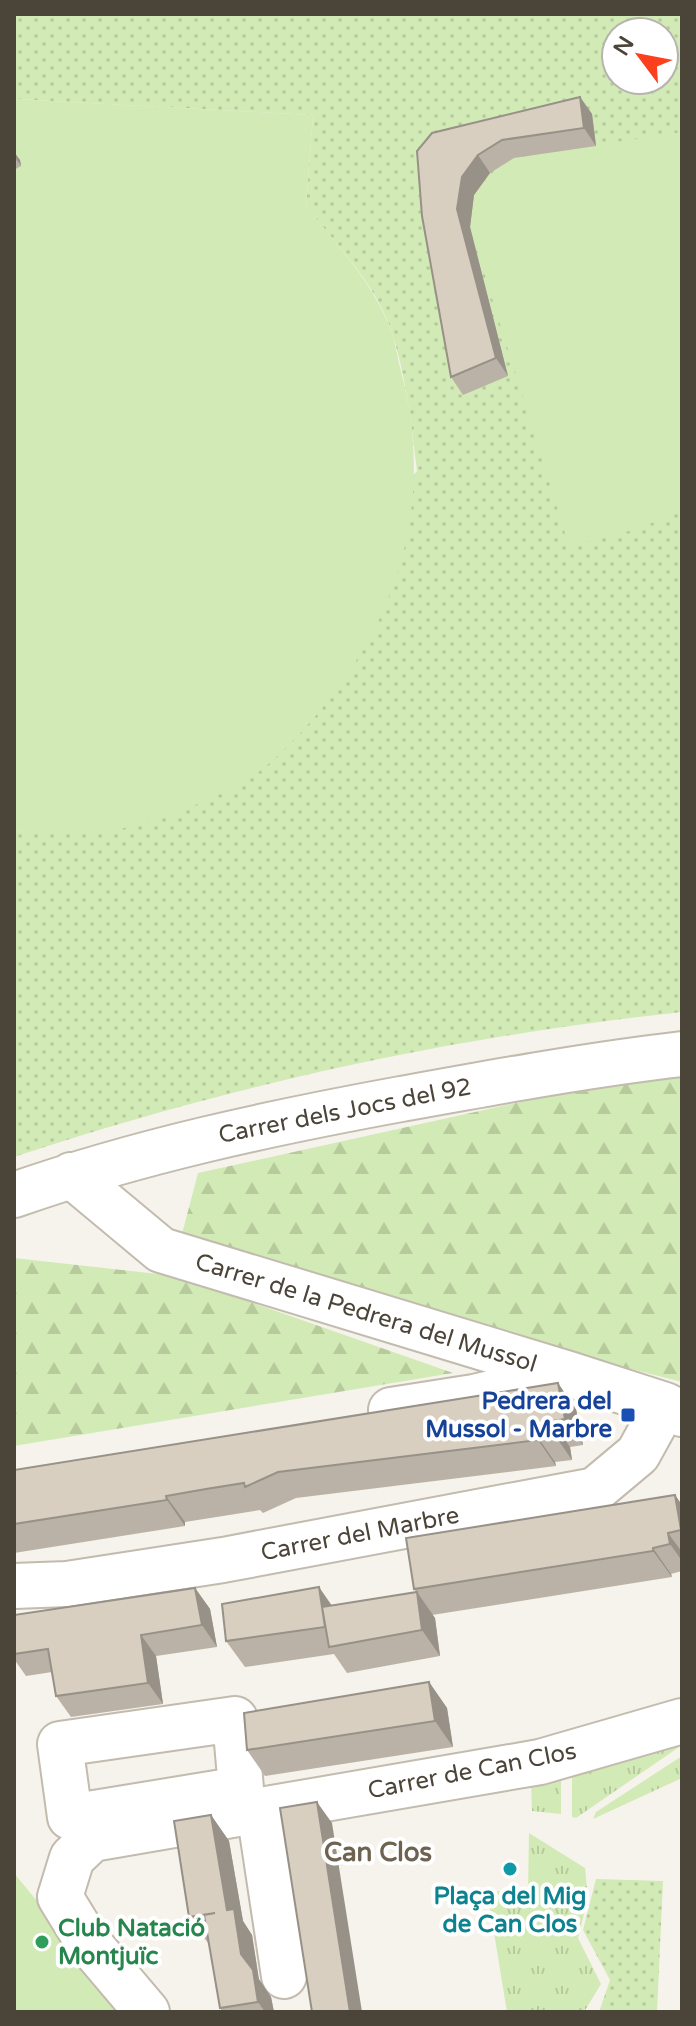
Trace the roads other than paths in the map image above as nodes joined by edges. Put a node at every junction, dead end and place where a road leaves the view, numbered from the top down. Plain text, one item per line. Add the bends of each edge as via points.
1 (682, 1054) edge
2 (71, 1175) junction
3 (14, 1195) edge
4 (569, 1374) junction
5 (674, 1410) edge
6 (351, 1417) edge
7 (14, 1586) edge
8 (682, 1721) edge
9 (259, 1811) junction
10 (284, 1976) dead end
11 (147, 2012) edge

1 - 2 street, Carrer dels Jocs del 92 via 577,1067 348,1109 158,1149
2 - 3 street, Carrer dels Jocs del 92
2 - 4 street, Carrer de la Pedrera del Mussol via 161,1250
4 - 5 street, Carrer de la Pedrera del Mussol
4 - 6 street via 474,1397
5 - 7 street, Carrer del Marbre via 638,1454 595,1490 223,1560 67,1584
8 - 9 street, Carrer de Can Clos via 540,1762
9 - 10 street
9 - 11 street, Carrer de Can Clos via 92,1839 72,1858 60,1897 87,1941

